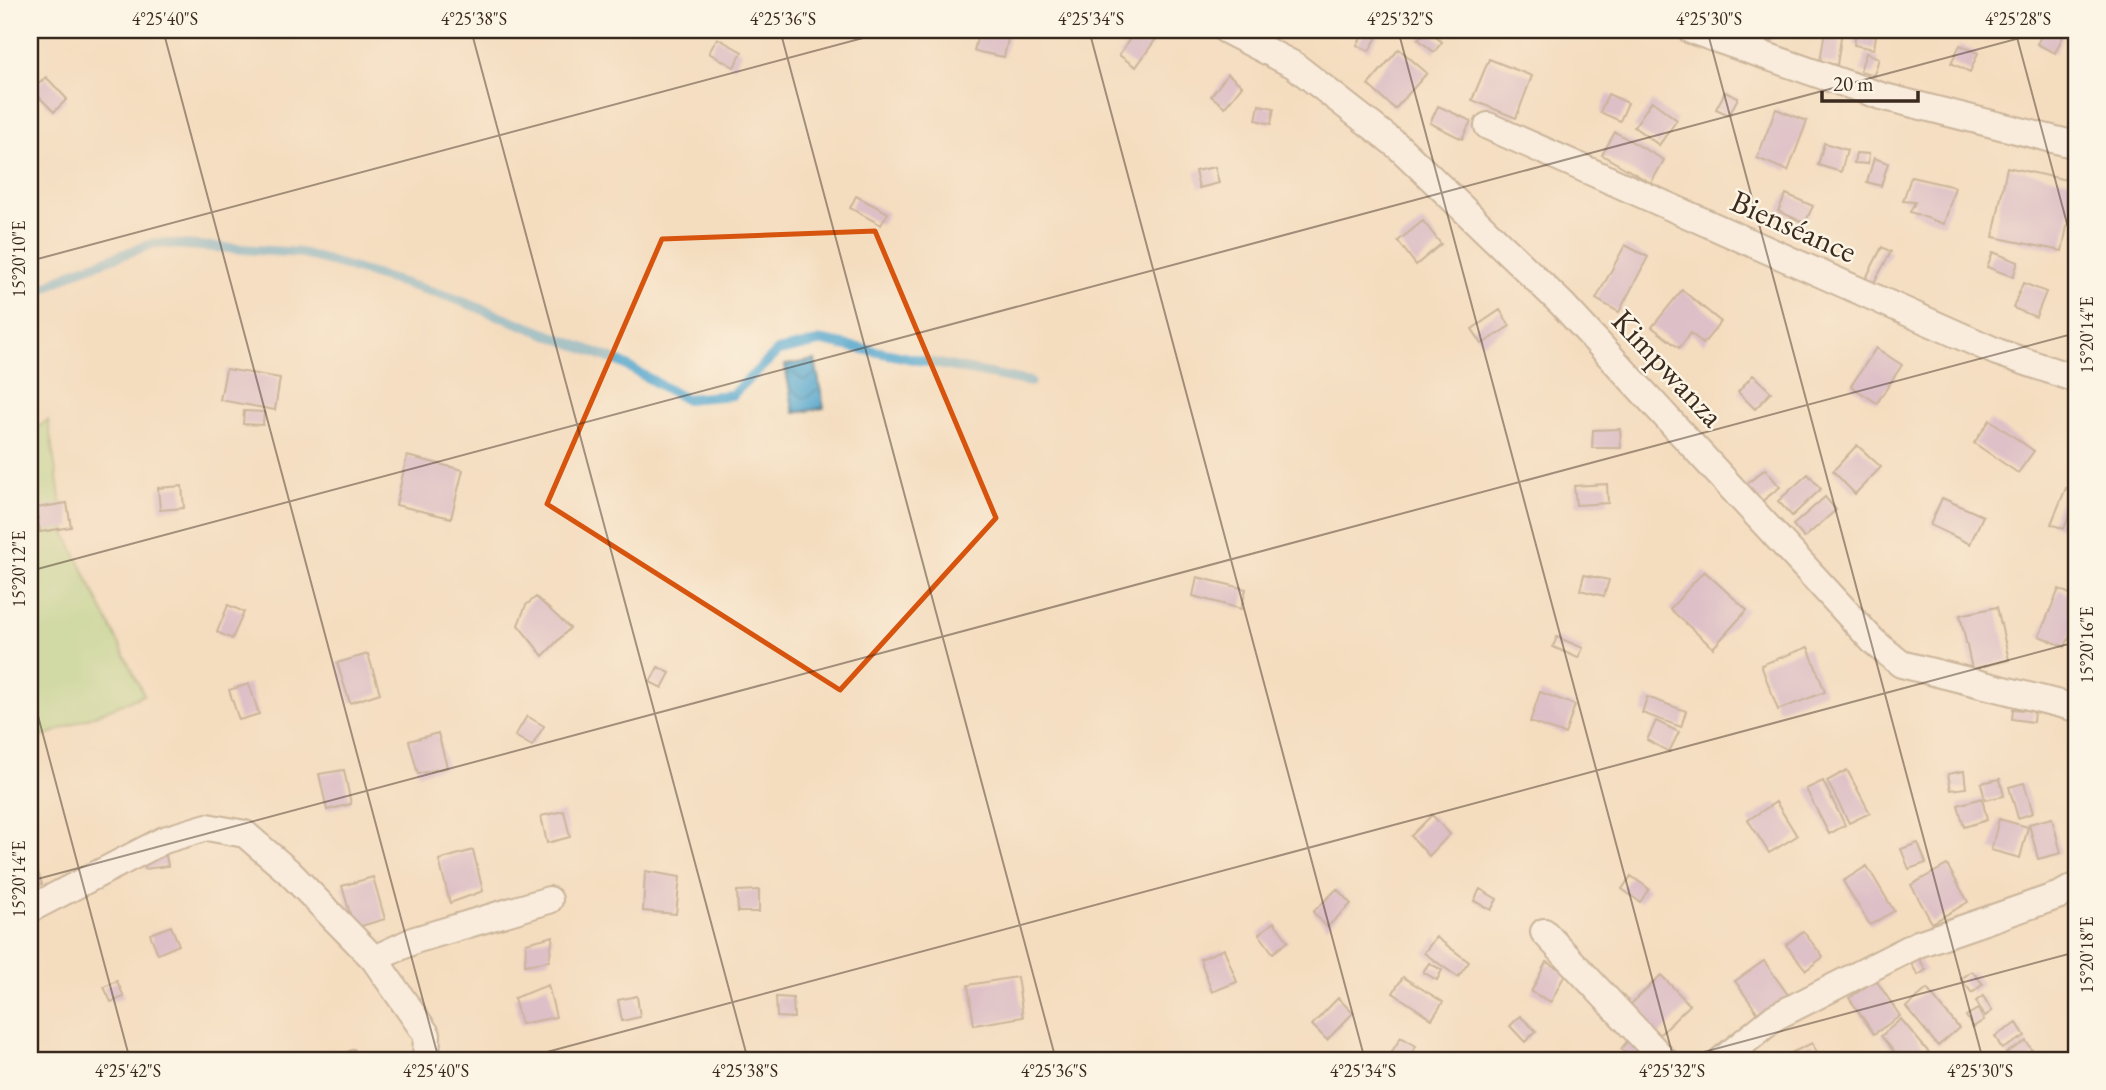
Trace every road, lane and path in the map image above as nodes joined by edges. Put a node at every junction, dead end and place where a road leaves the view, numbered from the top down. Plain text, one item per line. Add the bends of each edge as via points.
1 (1226, 30) edge
2 (1691, 30) edge
3 (1488, 126) dead end
4 (2076, 145) edge
5 (2076, 379) edge
6 (2076, 708) edge
7 (2076, 886) edge
8 (549, 900) dead end
9 (30, 909) edge
10 (1544, 932) dead end
11 (374, 959) junction
12 (426, 1060) edge
13 (1664, 1060) edge
14 (1722, 1060) edge

1 - 6 street, Kimpwanza via 1294,65 1399,147 1562,304 1872,641 1901,664
2 - 4 street via 1881,96
3 - 5 street, Bienséance via 1997,352
7 - 14 street via 1918,944 1775,1017
8 - 11 street via 415,940
9 - 11 street via 164,840 207,827 245,834
10 - 13 street
11 - 12 street via 427,1035

